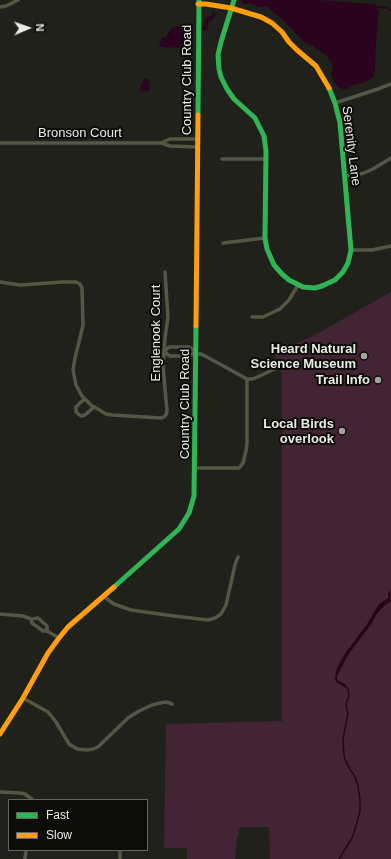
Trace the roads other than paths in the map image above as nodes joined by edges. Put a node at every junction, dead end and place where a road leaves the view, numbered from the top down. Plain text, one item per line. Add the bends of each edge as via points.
1 (18, 0) edge
2 (234, 0) edge
3 (198, 2) edge
4 (0, 7) edge
5 (231, 8) junction
6 (391, 84) edge
7 (335, 103) junction
8 (198, 139) junction
9 (0, 143) edge
10 (161, 143) junction
11 (198, 147) junction
12 (391, 158) edge
13 (222, 159) dead end
14 (265, 159) junction
15 (345, 176) junction
16 (265, 238) junction
17 (222, 243) dead end
18 (391, 246) edge
19 (351, 250) junction
20 (165, 272) dead end
21 (0, 282) edge
22 (298, 285) junction
23 (252, 317) dead end
24 (164, 352) junction
25 (196, 353) junction
26 (279, 367) dead end
27 (247, 379) junction
28 (85, 399) junction
29 (94, 407) junction
30 (195, 468) junction
31 (238, 557) dead end
32 (103, 596) junction
33 (0, 614) edge
34 (31, 618) junction
35 (47, 631) junction
36 (59, 638) junction
37 (23, 698) junction
38 (172, 704) dead end
39 (0, 734) edge
40 (0, 792) edge
41 (32, 799) edge

1 - 4 street
2 - 5 main road
3 - 5 main road, Serenity Lane
3 - 8 main road, Country Club Road
5 - 7 main road, Serenity Lane via 261,17 279,28 294,47 316,66 327,82
5 - 14 main road via 219,50 220,73 229,93 259,125 264,136
6 - 7 street
7 - 15 main road, Serenity Lane
8 - 10 street, Bronson Court via 170,139
8 - 11 main road, Country Club Road
9 - 10 street, Bronson Court
10 - 11 street, Bronson Court via 170,146
11 - 25 main road, Country Club Road
12 - 15 street via 364,173
13 - 14 street
14 - 16 main road
15 - 19 main road, Serenity Lane
16 - 17 street
16 - 22 main road via 274,265 285,277
18 - 19 street via 372,250
19 - 22 main road, Serenity Lane via 347,266 335,280 318,287
20 - 24 street, Englenook Court via 168,318
21 - 28 street via 20,285 63,282 80,284 83,324 73,370 76,385
22 - 23 street via 280,309 263,317
24 - 25 street via 170,356 189,356
24 - 25 street via 169,348 190,347
24 - 29 street, Englenook Court via 164,417 112,415
25 - 27 street
25 - 30 main road, Country Club Road
26 - 27 street via 253,379
27 - 30 street via 247,444 239,468
28 - 29 street
28 - 29 street via 76,407 76,412 81,416 85,415
30 - 32 main road, Country Club Road via 194,496 189,513 179,529
31 - 32 street via 225,608 213,619 131,610 114,604
32 - 36 main road, Country Club Road
33 - 34 street
34 - 35 street via 32,623
34 - 35 street via 38,618 47,626
35 - 36 street
36 - 37 main road, Country Club Road
37 - 38 street via 48,712 69,744 77,749 87,750 98,747 139,711 160,703
37 - 39 main road, Country Club Road
40 - 41 street via 25,794

